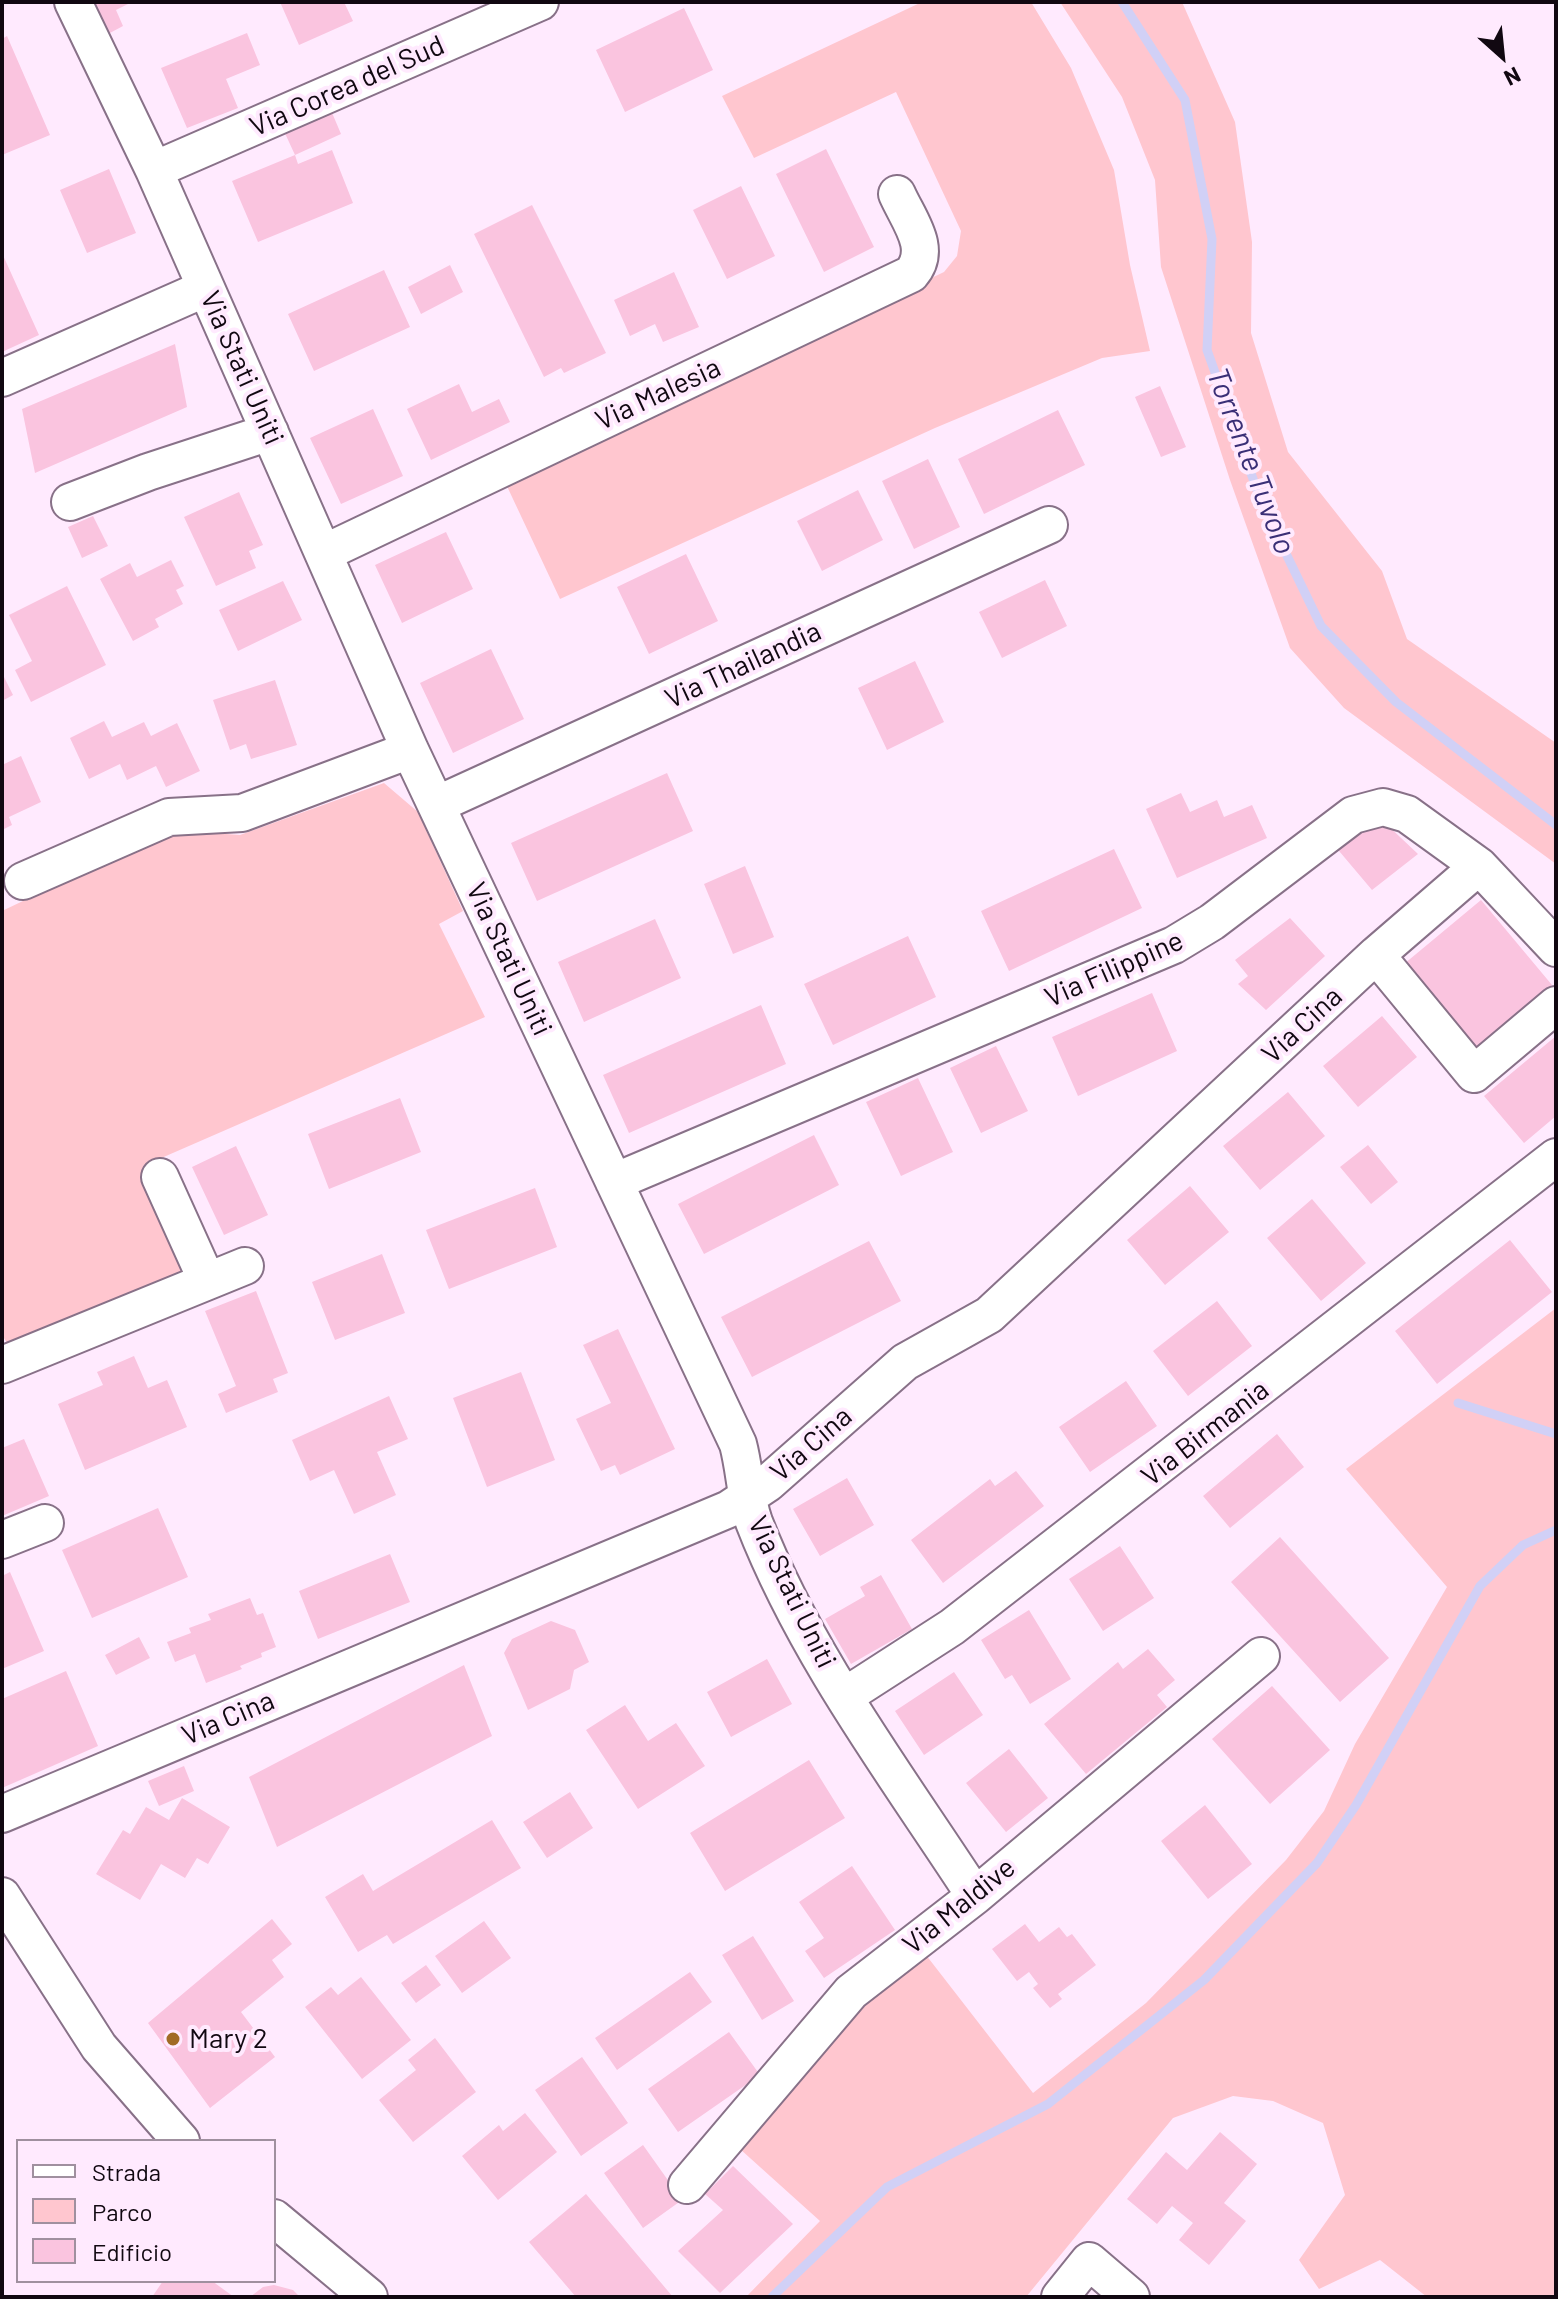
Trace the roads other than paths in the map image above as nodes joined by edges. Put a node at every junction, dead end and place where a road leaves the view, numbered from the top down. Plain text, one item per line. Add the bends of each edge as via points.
1 (73, 2) edge
2 (540, 2) edge
3 (154, 170) junction
4 (897, 194) dead end
5 (206, 288) junction
6 (2, 378) edge
7 (270, 432) junction
8 (70, 502) dead end
9 (1049, 525) dead end
10 (324, 553) junction
11 (410, 750) junction
12 (436, 805) junction
13 (1479, 866) junction
14 (23, 881) dead end
15 (1556, 948) edge
16 (1376, 955) junction
17 (1556, 1005) edge
18 (1556, 1157) edge
19 (160, 1177) dead end
20 (614, 1182) junction
21 (245, 1266) dead end
22 (207, 1281) junction
23 (2, 1365) edge
24 (747, 1497) junction
25 (45, 1523) dead end
26 (2, 1540) edge
27 (1261, 1656) dead end
28 (845, 1696) junction
29 (2, 1814) edge
30 (2, 1896) edge
31 (975, 1896) junction
32 (179, 2139) edge
33 (687, 2185) dead end
34 (276, 2220) edge
35 (369, 2297) edge
36 (1060, 2297) edge
37 (1131, 2297) edge

1 - 3 street, Via Stati Uniti
2 - 3 street, Via Corea del Sud
3 - 5 street, Via Stati Uniti
4 - 10 street, Via Malesia via 922,247 921,262 911,274
5 - 6 street
5 - 7 street, Via Stati Uniti
7 - 8 street
7 - 10 street, Via Stati Uniti
9 - 12 street, Via Thailandia
10 - 11 street, Via Stati Uniti
11 - 12 street, Via Stati Uniti
11 - 14 street via 242,813 169,817
12 - 20 street, Via Stati Uniti
13 - 15 street, Via Filippine
13 - 16 street, Via Cina
13 - 20 street, Via Filippine via 1407,814 1368,809 1174,945
16 - 17 street via 1474,1074
16 - 24 street, Via Cina via 989,1315 905,1362
18 - 28 street, Via Birmania via 976,1609
19 - 22 street
20 - 24 street, Via Stati Uniti via 738,1444
21 - 22 street
22 - 23 street
24 - 28 street, Via Stati Uniti via 793,1608
24 - 29 street, Via Cina
25 - 26 street
27 - 31 street, Via Maldive
28 - 31 street, Via Stati Uniti
30 - 32 street via 99,2047
31 - 33 street, Via Maldive via 851,1992
34 - 35 street
36 - 37 street via 1089,2261

